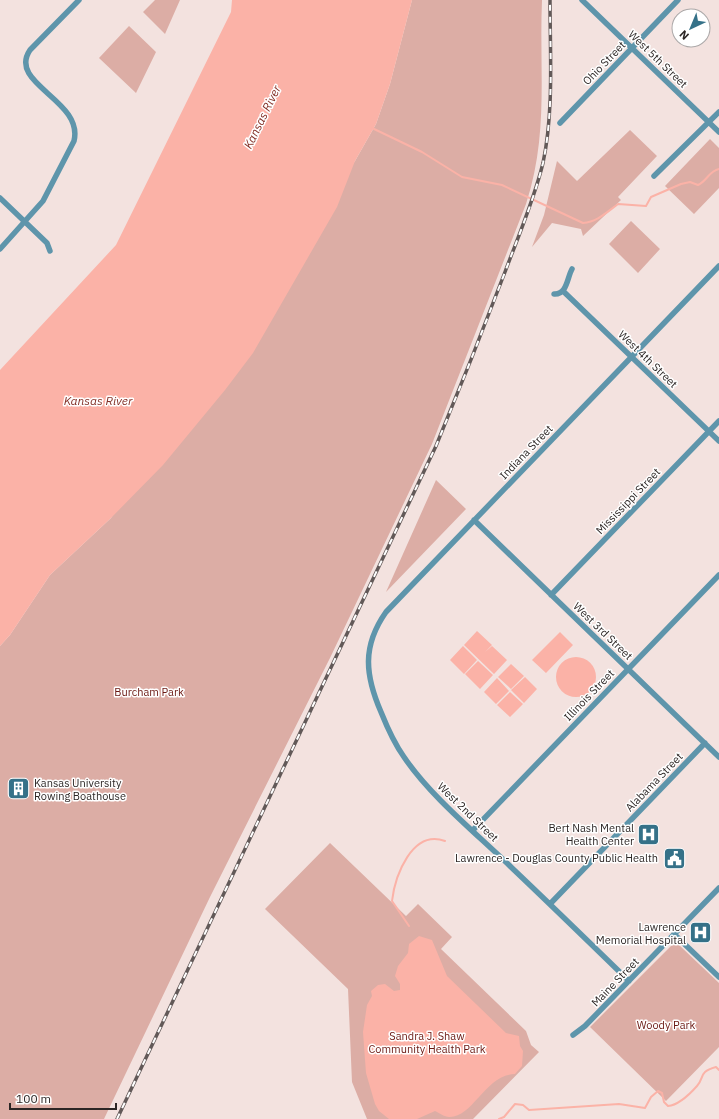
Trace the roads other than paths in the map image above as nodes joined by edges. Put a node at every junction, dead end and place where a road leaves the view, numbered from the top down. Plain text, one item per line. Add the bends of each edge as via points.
1 (79, 0) edge
2 (582, 0) edge
3 (678, 0) edge
4 (632, 48) junction
5 (719, 112) edge
6 (709, 122) junction
7 (560, 123) dead end
8 (719, 132) edge
9 (654, 176) dead end
10 (0, 198) edge
11 (25, 222) junction
12 (0, 249) edge
13 (50, 251) dead end
14 (719, 266) edge
15 (572, 269) dead end
16 (563, 291) junction
17 (554, 294) dead end
18 (632, 357) junction
19 (719, 421) edge
20 (709, 431) junction
21 (719, 441) edge
22 (474, 520) junction
23 (719, 575) edge
24 (551, 595) junction
25 (367, 664) joint
26 (628, 669) junction
27 (705, 743) junction
28 (719, 756) edge
29 (473, 830) junction
30 (719, 888) edge
31 (550, 904) junction
32 (674, 934) junction
33 (719, 978) edge
34 (629, 981) junction
35 (573, 1035) dead end

1 - 11 street via 30,50 25,62 29,74 70,115 75,125 74,141 43,201
2 - 4 street, West 5th Street
3 - 4 street, Ohio Street
4 - 6 street, West 5th Street
4 - 7 street, Ohio Street
5 - 6 street
6 - 8 street, West 5th Street
6 - 9 street
10 - 11 street
11 - 12 street
11 - 13 street via 47,242
14 - 18 street, Indiana Street
15 - 16 street
16 - 17 street
16 - 18 street, West 4th Street
18 - 20 street, West 4th Street
18 - 22 street, Indiana Street
19 - 20 street, Mississippi Street
20 - 21 street, West 4th Street
20 - 24 street, Mississippi Street
22 - 24 street, West 3rd Street
22 - 25 street, Indiana Street via 386,612 373,635
23 - 26 street, Illinois Street
24 - 26 street, West 3rd Street
25 - 29 street, West 2nd Street via 375,698 404,757 425,784
26 - 27 street, West 3rd Street
26 - 29 street, Illinois Street
27 - 28 street, West 3rd Street
27 - 31 street, Alabama Street
29 - 31 street, West 2nd Street
30 - 32 street, Maine Street
31 - 34 street, West 2nd Street
32 - 33 street
32 - 34 street, Maine Street
34 - 35 street, Maine Street

